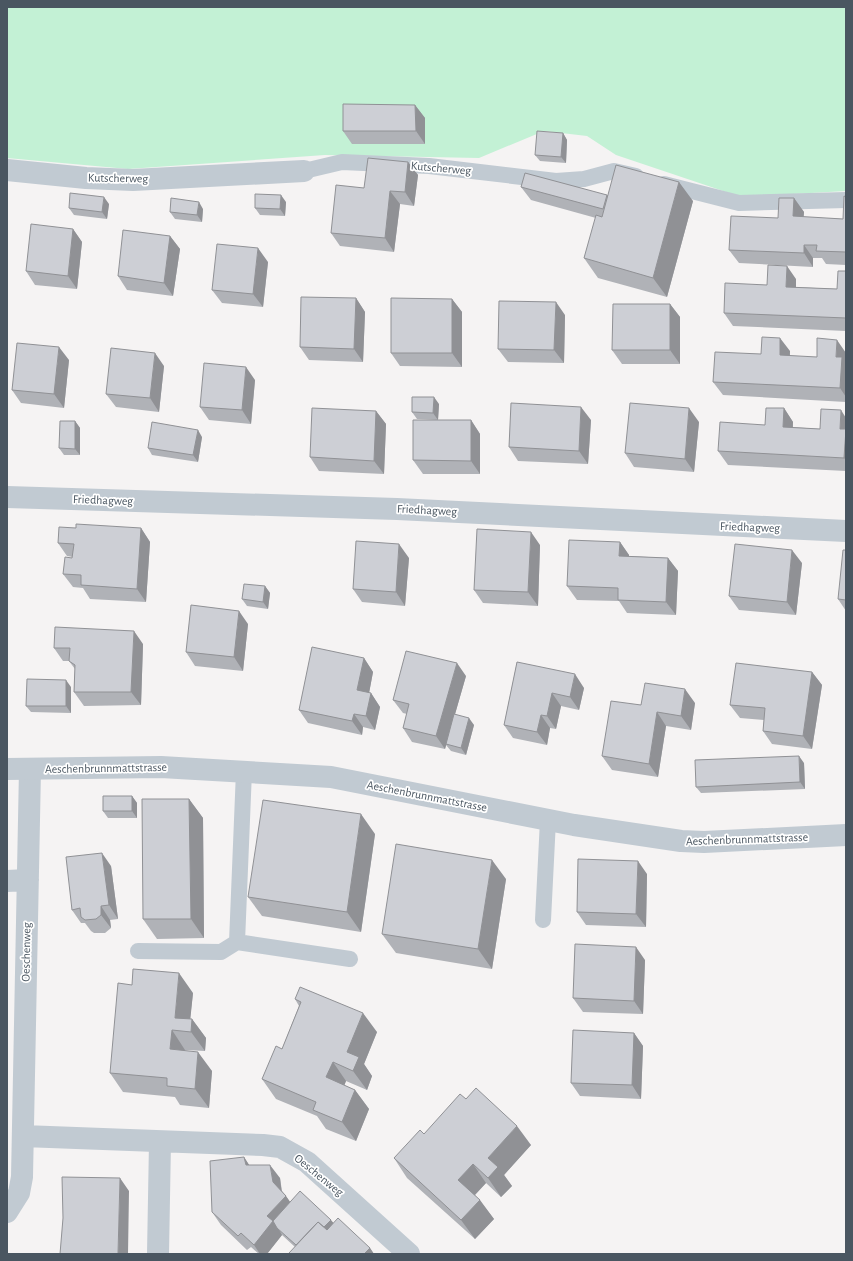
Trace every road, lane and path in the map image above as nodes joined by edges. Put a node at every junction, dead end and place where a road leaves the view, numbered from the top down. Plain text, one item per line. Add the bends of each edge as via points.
1 (7, 170) edge
2 (304, 171) joint
3 (846, 200) edge
4 (7, 498) edge
5 (846, 531) edge
6 (7, 769) edge
7 (30, 769) junction
8 (244, 771) junction
9 (548, 820) junction
10 (846, 834) edge
11 (17, 880) edge
12 (542, 920) dead end
13 (237, 942) junction
14 (138, 951) dead end
15 (350, 959) dead end
16 (16, 1062) edge
17 (23, 1136) junction
18 (160, 1142) junction
19 (7, 1212) edge
20 (158, 1254) edge
21 (409, 1254) edge

1 - 2 street, Kutscherweg via 133,180
2 - 3 lane, Kutscherweg via 342,162 429,166 556,181 584,179 614,171 739,204
4 - 5 street, Friedhagweg via 397,509
6 - 7 street, Aeschenbrunnmattstrasse
7 - 8 street, Aeschenbrunnmattstrasse via 161,767
7 - 11 street, Oeschenweg
8 - 9 street, Aeschenbrunnmattstrasse via 331,777
8 - 13 lane
9 - 10 street, Aeschenbrunnmattstrasse via 681,841
9 - 12 lane
11 - 16 street, Oeschenweg
13 - 14 lane via 221,952
13 - 15 lane
16 - 17 street, Oeschenweg
17 - 18 street, Oeschenweg
17 - 19 street, Oeschenweg via 22,1177 18,1193
18 - 20 street
18 - 21 street, Oeschenweg via 263,1144 280,1147 307,1162

